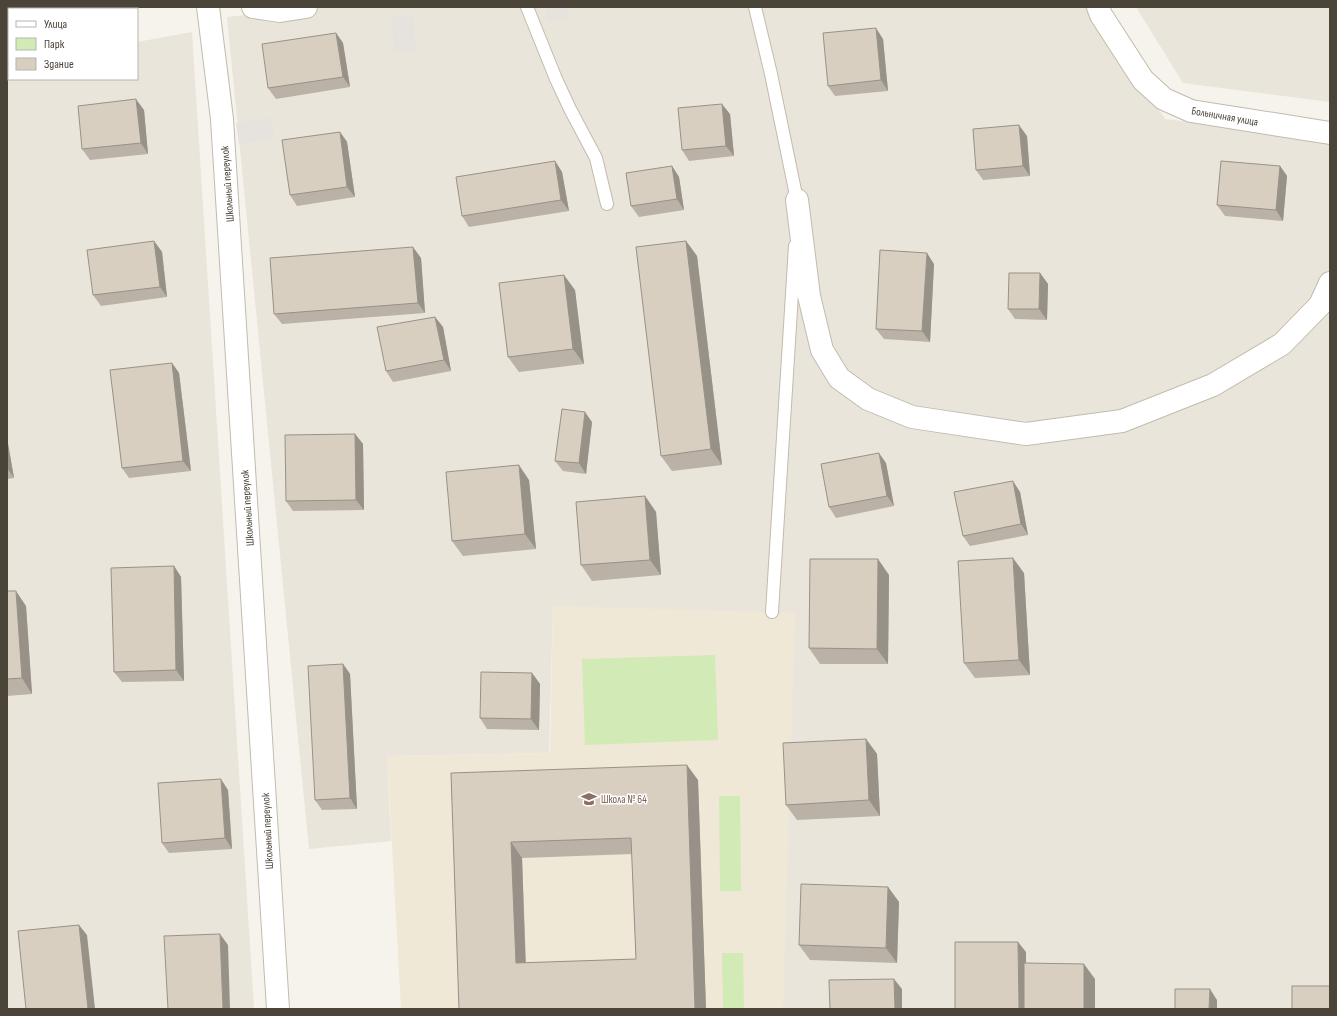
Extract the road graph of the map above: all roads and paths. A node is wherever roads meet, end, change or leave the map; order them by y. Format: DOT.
graph roads {
  1 [pos="102,7"];
  2 [pos="208,7"];
  3 [pos="253,7"];
  4 [pos="306,7"];
  5 [pos="527,7"];
  6 [pos="755,7"];
  7 [pos="1098,7"];
  8 [pos="86,8"];
  9 [pos="1330,133"];
  10 [pos="797,200"];
  11 [pos="607,204"];
  12 [pos="1330,283"];
  13 [pos="772,612"];
  14 [pos="278,1009"];
  1 -- 8 [label="street"];
  2 -- 14 [label="street, Школьный переулок"];
  3 -- 4 [label="street"];
  5 -- 11 [label="lane"];
  6 -- 10 [label="lane"];
  7 -- 9 [label="street, Больничная улица"];
  10 -- 12 [label="street"];
  10 -- 13 [label="lane"];
}
